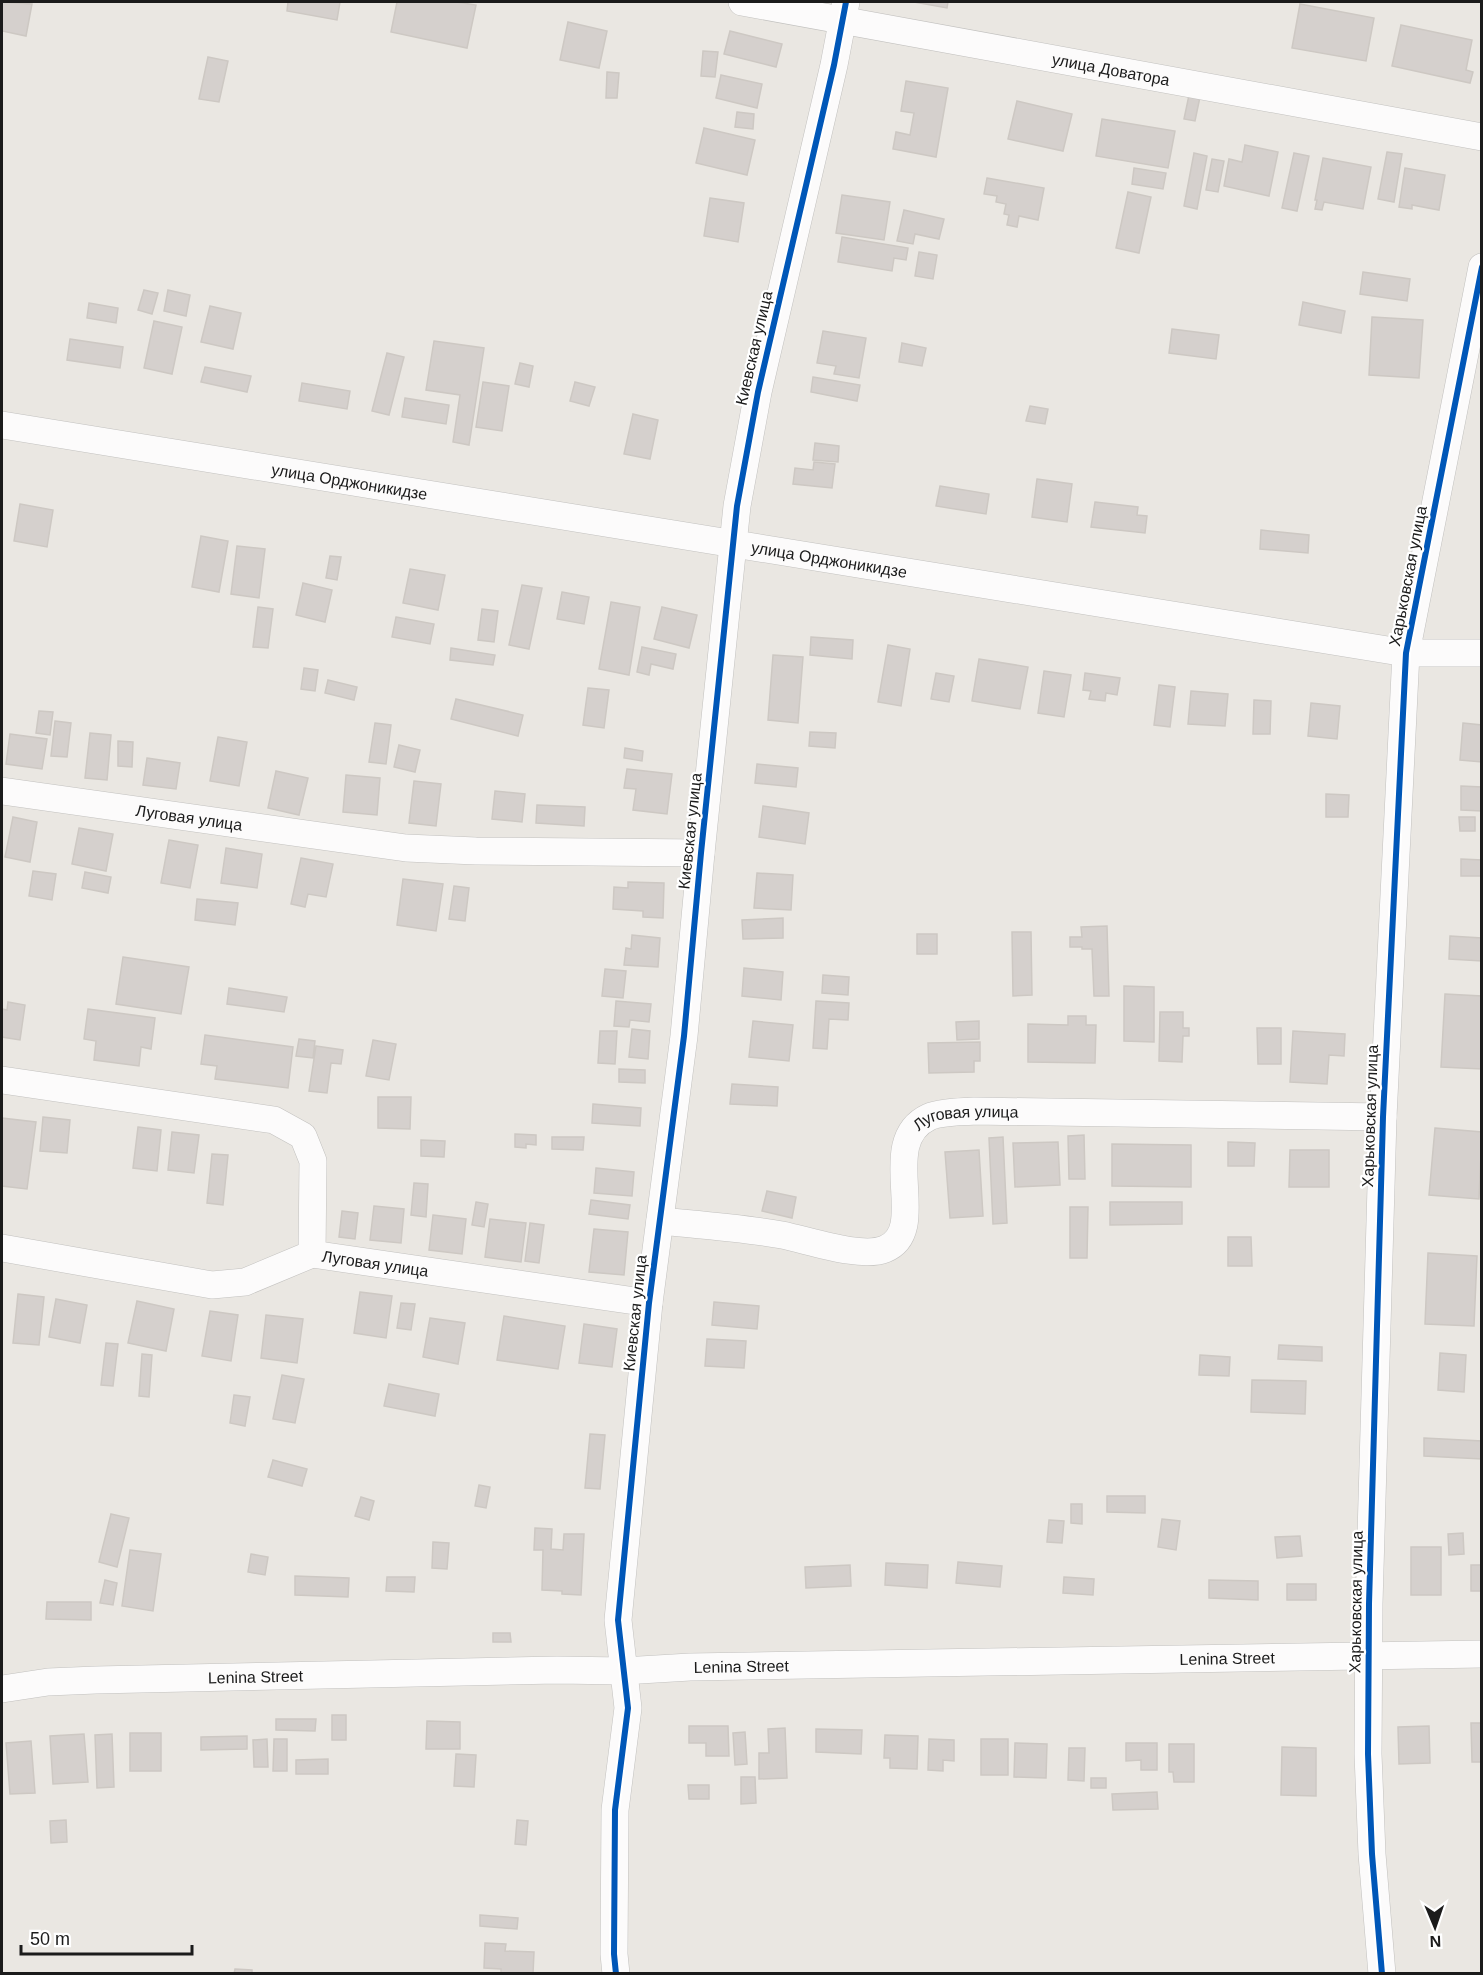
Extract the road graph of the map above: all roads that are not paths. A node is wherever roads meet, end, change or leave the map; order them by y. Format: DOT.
graph roads {
  1 [pos="742,2"];
  2 [pos="844,11"];
  3 [pos="1482,137"];
  4 [pos="1482,267"];
  5 [pos="2,425"];
  6 [pos="733,543"];
  7 [pos="1406,653"];
  8 [pos="1482,653"];
  9 [pos="2,791"];
  10 [pos="700,853"];
  11 [pos="2,1080"];
  12 [pos="1383,1117"];
  13 [pos="660,1221"];
  14 [pos="2,1248"];
  15 [pos="312,1254"];
  16 [pos="649,1303"];
  17 [pos="1482,1654"];
  18 [pos="1369,1656"];
  19 [pos="623,1671"];
  20 [pos="2,1689"];
  21 [pos="616,1974"];
  22 [pos="1382,1974"];
  1 -- 2 [label="street, улица Доватора"];
  2 -- 3 [label="street, улица Доватора"];
  2 -- 6 [label="street, Киевская улица"];
  4 -- 7 [label="street, Харьковская улица"];
  5 -- 6 [label="street, улица Орджоникидзе"];
  6 -- 7 [label="street, улица Орджоникидзе"];
  6 -- 10 [label="street, Киевская улица"];
  7 -- 8 [label="street, улица Орджоникидзе"];
  7 -- 12 [label="street, Харьковская улица"];
  9 -- 10 [label="street, Луговая улица"];
  10 -- 13 [label="street, Киевская улица"];
  11 -- 15 [label="street, Луговая улица"];
  12 -- 13 [label="street, Луговая улица"];
  12 -- 18 [label="street, Харьковская улица"];
  13 -- 16 [label="street, Киевская улица"];
  14 -- 15 [label="street"];
  15 -- 16 [label="street, Луговая улица"];
  16 -- 19 [label="street, Киевская улица"];
  17 -- 18 [label="street, Lenina Street"];
  18 -- 19 [label="street, Lenina Street"];
  18 -- 22 [label="street, Харьковская улица"];
  19 -- 20 [label="street, Lenina Street"];
  19 -- 21 [label="street, Киевская улица"];
}
